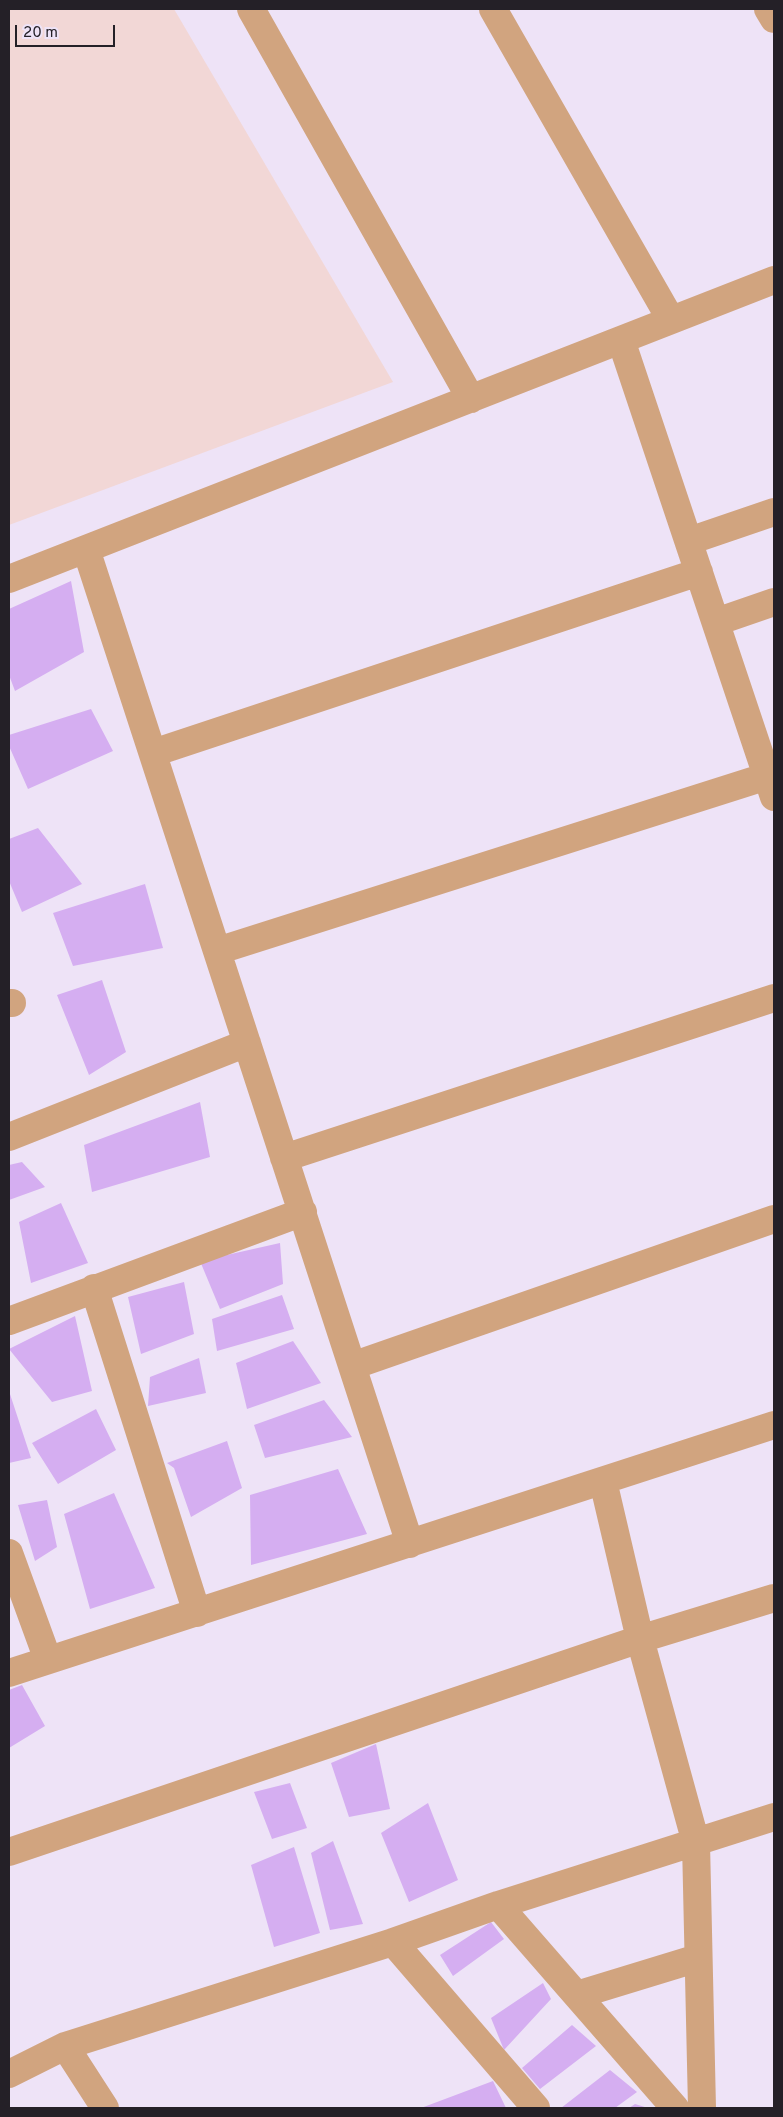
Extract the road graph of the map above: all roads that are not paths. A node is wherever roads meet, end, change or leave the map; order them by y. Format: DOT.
graph roads {
  1 [pos="251,9"];
  2 [pos="494,9"];
  3 [pos="768,9"];
  4 [pos="774,19"];
  5 [pos="774,280"];
  6 [pos="672,320"];
  7 [pos="621,340"];
  8 [pos="471,399"];
  9 [pos="774,512"];
  10 [pos="688,541"];
  11 [pos="86,549"];
  12 [pos="699,572"];
  13 [pos="9,579"];
  14 [pos="774,602"];
  15 [pos="716,622"];
  16 [pos="153,753"];
  17 [pos="772,782"];
  18 [pos="217,951"];
  19 [pos="774,998"];
  20 [pos="247,1043"];
  21 [pos="9,1137"];
  22 [pos="284,1158"];
  23 [pos="302,1212"];
  24 [pos="774,1219"];
  25 [pos="94,1288"];
  26 [pos="9,1321"];
  27 [pos="352,1366"];
  28 [pos="774,1425"];
  29 [pos="603,1481"];
  30 [pos="410,1544"];
  31 [pos="9,1553"];
  32 [pos="774,1598"];
  33 [pos="196,1613"];
  34 [pos="640,1638"];
  35 [pos="48,1660"];
  36 [pos="9,1673"];
  37 [pos="774,1817"];
  38 [pos="696,1843"];
  39 [pos="9,1852"];
  40 [pos="498,1905"];
  41 [pos="393,1942"];
  42 [pos="698,1958"];
  43 [pos="577,1995"];
  44 [pos="65,2046"];
  45 [pos="9,2074"];
  46 [pos="105,2108"];
  47 [pos="536,2108"];
  48 [pos="675,2108"];
  49 [pos="702,2108"];
  1 -- 8 [label="street"];
  2 -- 6 [label="street"];
  3 -- 4 [label="street"];
  5 -- 6 [label="street"];
  6 -- 7 [label="street"];
  7 -- 8 [label="street"];
  7 -- 10 [label="street"];
  8 -- 11 [label="street"];
  9 -- 10 [label="street"];
  10 -- 12 [label="street"];
  11 -- 13 [label="street"];
  11 -- 16 [label="street"];
  12 -- 15 [label="street"];
  12 -- 16 [label="street"];
  14 -- 15 [label="street"];
  15 -- 17 [label="street"];
  16 -- 18 [label="street"];
  17 -- 18 [label="street"];
  18 -- 20 [label="street"];
  19 -- 22 [label="street"];
  20 -- 21 [label="street"];
  20 -- 22 [label="street"];
  22 -- 23 [label="street"];
  23 -- 25 [label="street"];
  23 -- 27 [label="street"];
  24 -- 27 [label="street"];
  25 -- 26 [label="street"];
  25 -- 33 [label="street"];
  27 -- 30 [label="street"];
  28 -- 29 [label="street"];
  29 -- 30 [label="street"];
  29 -- 34 [label="street"];
  30 -- 33 [label="street"];
  31 -- 35 [label="street"];
  32 -- 34 [label="street"];
  33 -- 35 [label="street"];
  34 -- 38 [label="street"];
  34 -- 39 [label="street"];
  35 -- 36 [label="street"];
  37 -- 38 [label="street"];
  38 -- 40 [label="street"];
  38 -- 42 [label="street"];
  40 -- 41 [label="street"];
  40 -- 43 [label="street"];
  41 -- 44 [label="street"];
  41 -- 47 [label="street"];
  42 -- 43 [label="street"];
  42 -- 49 [label="street"];
  43 -- 48 [label="street"];
  44 -- 45 [label="street"];
  44 -- 46 [label="street"];
}
